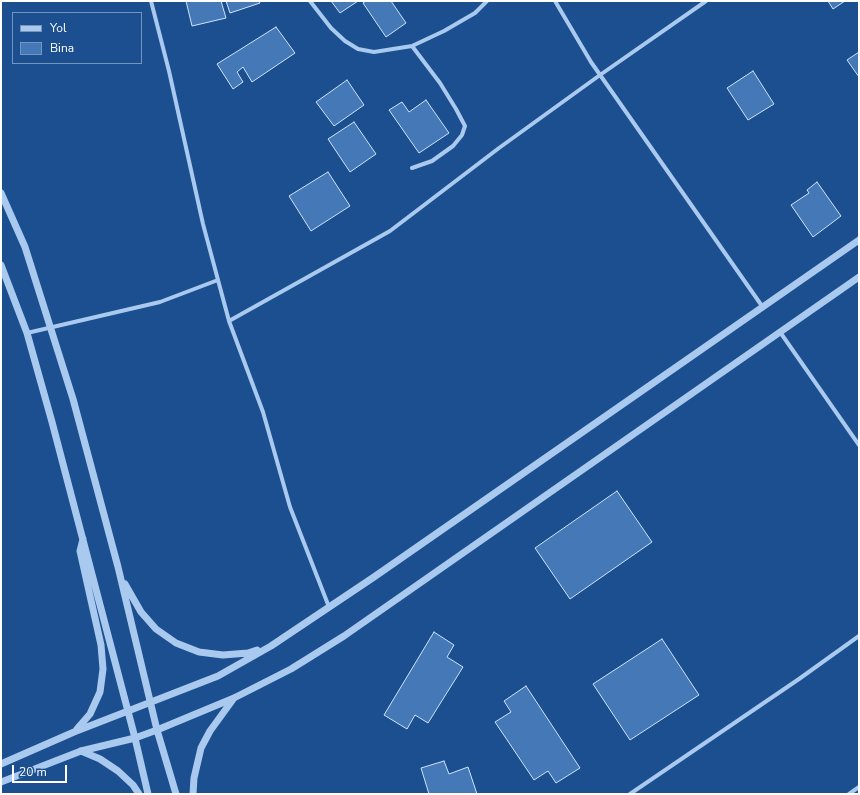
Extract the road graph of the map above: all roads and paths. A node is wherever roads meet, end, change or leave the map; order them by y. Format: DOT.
graph roads {
  1 [pos="151,1"];
  2 [pos="310,1"];
  3 [pos="487,1"];
  4 [pos="555,1"];
  5 [pos="706,1"];
  6 [pos="412,46"];
  7 [pos="600,75"];
  8 [pos="412,168"];
  9 [pos="1,193"];
  10 [pos="859,240"];
  11 [pos="1,265"];
  12 [pos="859,277"];
  13 [pos="218,280"];
  14 [pos="762,306"];
  15 [pos="229,321"];
  16 [pos="50,327"];
  17 [pos="780,332"];
  18 [pos="27,333"];
  19 [pos="859,445"];
  20 [pos="83,537"];
  21 [pos="118,567"];
  22 [pos="329,607"];
  23 [pos="859,636"];
  24 [pos="271,646"];
  25 [pos="234,698"];
  26 [pos="151,703"];
  27 [pos="128,711"];
  28 [pos="157,730"];
  29 [pos="74,732"];
  30 [pos="135,738"];
  31 [pos="81,751"];
  32 [pos="1,764"];
  33 [pos="1,782"];
  34 [pos="859,787"];
  35 [pos="139,794"];
  36 [pos="148,794"];
  37 [pos="176,794"];
  38 [pos="193,794"];
  39 [pos="630,794"];
  40 [pos="849,794"];
  1 -- 13 [label="street"];
  2 -- 6 [label="street"];
  3 -- 6 [label="street"];
  4 -- 7 [label="street"];
  5 -- 7 [label="street"];
  6 -- 8 [label="street"];
  7 -- 14 [label="street"];
  7 -- 15 [label="street"];
  9 -- 16 [label="street"];
  10 -- 14 [label="street"];
  11 -- 18 [label="street"];
  12 -- 17 [label="street"];
  13 -- 15 [label="street"];
  13 -- 16 [label="street"];
  14 -- 22 [label="street"];
  15 -- 22 [label="street"];
  16 -- 18 [label="street"];
  16 -- 21 [label="street"];
  17 -- 19 [label="street"];
  17 -- 25 [label="street"];
  18 -- 20 [label="street"];
  20 -- 27 [label="street"];
  20 -- 29 [label="street"];
  21 -- 24 [label="street"];
  21 -- 26 [label="street"];
  22 -- 24 [label="street"];
  23 -- 39 [label="street"];
  24 -- 26 [label="street"];
  25 -- 28 [label="street"];
  25 -- 38 [label="street"];
  26 -- 27 [label="street"];
  26 -- 28 [label="street"];
  27 -- 29 [label="street"];
  27 -- 30 [label="street"];
  28 -- 30 [label="street"];
  28 -- 37 [label="street"];
  29 -- 32 [label="street"];
  30 -- 31 [label="street"];
  30 -- 36 [label="street"];
  31 -- 33 [label="street"];
  31 -- 35 [label="street"];
  34 -- 40 [label="street"];
}
